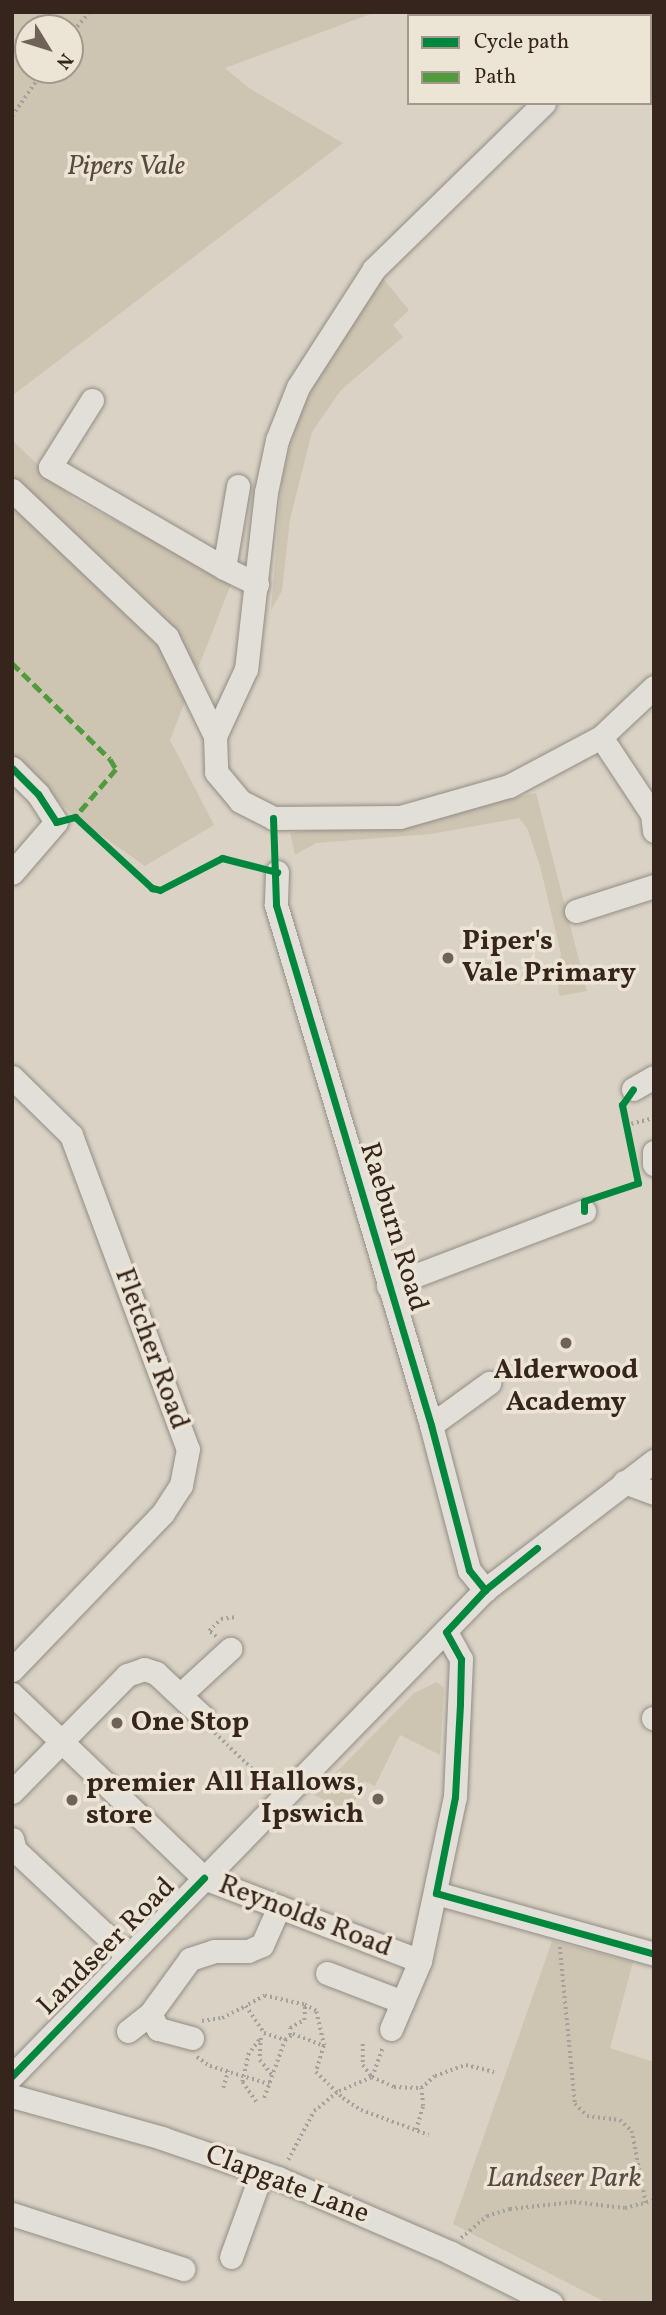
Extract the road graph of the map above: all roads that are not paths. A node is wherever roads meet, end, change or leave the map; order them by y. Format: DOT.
graph roads {
  1 [pos="542,105"];
  2 [pos="92,400"];
  3 [pos="238,486"];
  4 [pos="12,490"];
  5 [pos="224,568"];
  6 [pos="257,584"];
  7 [pos="654,687"];
  8 [pos="215,736"];
  9 [pos="601,737"];
  10 [pos="12,768"];
  11 [pos="654,831"];
  12 [pos="277,872"];
  13 [pos="12,873"];
  14 [pos="654,886"];
  15 [pos="576,911"];
  16 [pos="12,1077"];
  17 [pos="654,1077"];
  18 [pos="633,1089"];
  19 [pos="654,1152"];
  20 [pos="654,1164"];
  21 [pos="584,1211"];
  22 [pos="388,1286"];
  23 [pos="489,1383"];
  24 [pos="431,1425"];
  25 [pos="654,1461"];
  26 [pos="624,1482"];
  27 [pos="654,1493"];
  28 [pos="485,1590"];
  29 [pos="446,1632"];
  30 [pos="230,1649"];
  31 [pos="12,1670"];
  32 [pos="12,1694"];
  33 [pos="181,1694"];
  34 [pos="203,1717"];
  35 [pos="62,1740"];
  36 [pos="12,1792"];
  37 [pos="12,1839"];
  38 [pos="204,1878"];
  39 [pos="436,1893"];
  40 [pos="279,1907"];
  41 [pos="654,1954"];
  42 [pos="128,1956"];
  43 [pos="419,1961"];
  44 [pos="327,1973"];
  45 [pos="403,2002"];
  46 [pos="154,2022"];
  47 [pos="391,2029"];
  48 [pos="128,2031"];
  49 [pos="192,2038"];
  50 [pos="12,2076"];
  51 [pos="12,2096"];
  52 [pos="270,2175"];
  53 [pos="12,2214"];
  54 [pos="231,2257"];
  55 [pos="183,2269"];
  56 [pos="551,2303"];
  1 -- 6 [label="street"];
  2 -- 5 [label="street"];
  3 -- 5 [label="street"];
  4 -- 8 [label="street"];
  5 -- 6 [label="street"];
  6 -- 8 [label="street"];
  7 -- 9 [label="street"];
  8 -- 9 [label="street"];
  9 -- 11 [label="street"];
  10 -- 13 [label="street"];
  12 -- 22 [label="street, Raeburn Road"];
  14 -- 15 [label="street"];
  16 -- 31 [label="street, Fletcher Road"];
  17 -- 18 [label="street"];
  19 -- 20 [label="street"];
  21 -- 22 [label="street"];
  22 -- 24 [label="street, Raeburn Road"];
  23 -- 24 [label="street"];
  24 -- 28 [label="street, Raeburn Road"];
  25 -- 26 [label="street, Landseer Road"];
  26 -- 27 [label="street"];
  26 -- 28 [label="street, Landseer Road"];
  28 -- 29 [label="street, Landseer Road"];
  29 -- 38 [label="street, Landseer Road"];
  29 -- 39 [label="street"];
  30 -- 33 [label="street"];
  32 -- 35 [label="street, Reynolds Road"];
  33 -- 34 [label="street"];
  33 -- 35 [label="street"];
  35 -- 36 [label="street"];
  35 -- 38 [label="street, Reynolds Road"];
  37 -- 42 [label="street"];
  38 -- 40 [label="street, Reynolds Road"];
  38 -- 42 [label="street, Landseer Road"];
  39 -- 41 [label="street"];
  39 -- 43 [label="street"];
  40 -- 43 [label="street, Reynolds Road"];
  40 -- 46 [label="street"];
  42 -- 50 [label="street, Landseer Road"];
  43 -- 45 [label="street"];
  44 -- 45 [label="street"];
  45 -- 47 [label="street"];
  46 -- 48 [label="street"];
  46 -- 49 [label="street"];
  51 -- 52 [label="street, Clapgate Lane"];
  52 -- 54 [label="street"];
  52 -- 56 [label="street, Clapgate Lane"];
  53 -- 55 [label="street"];
}
